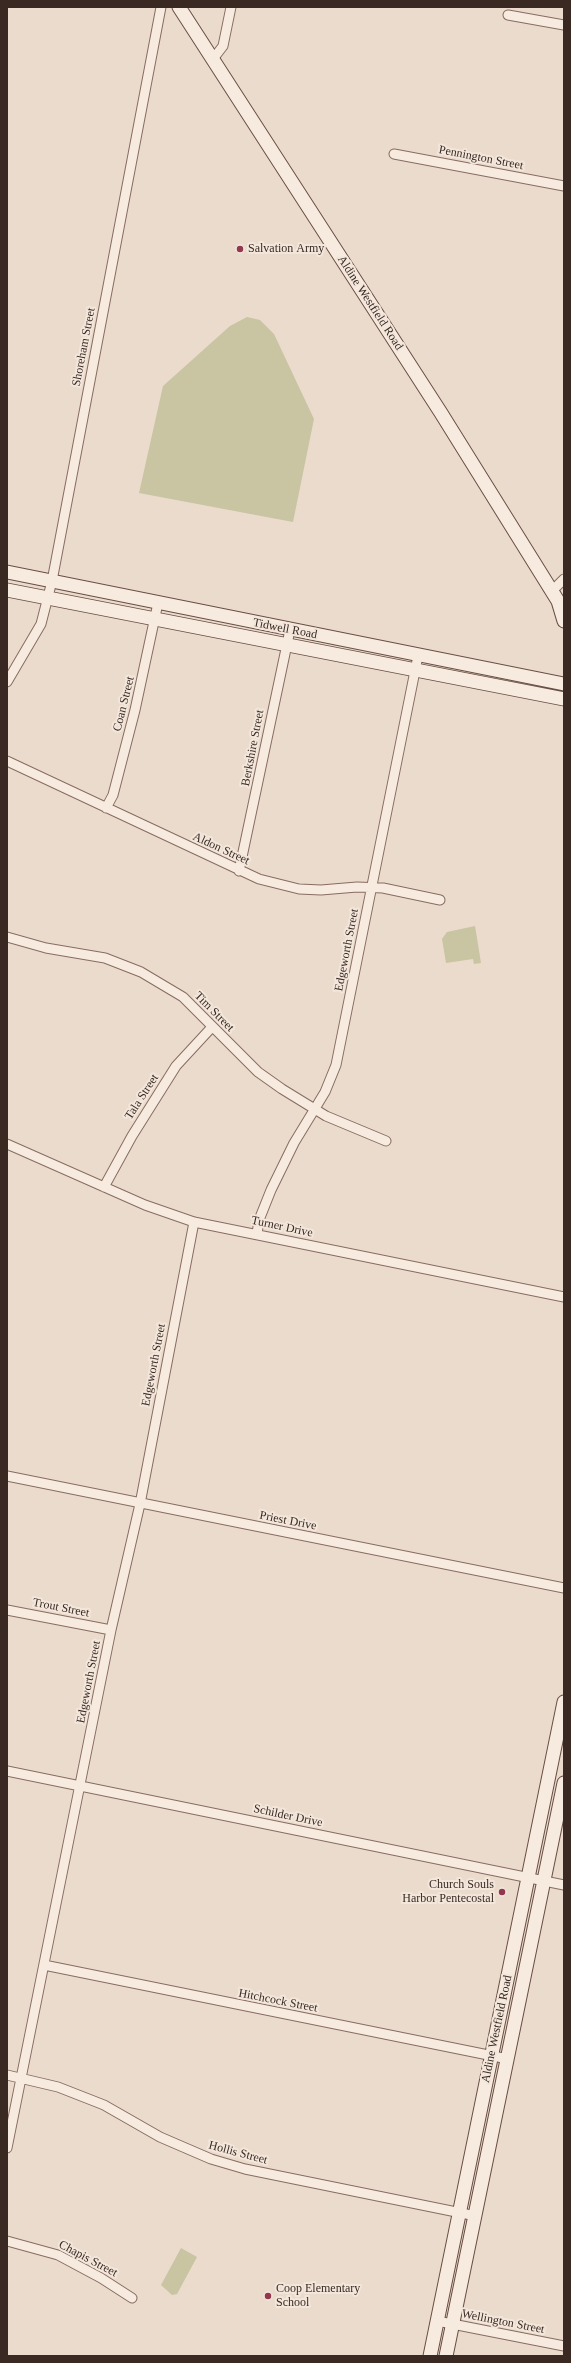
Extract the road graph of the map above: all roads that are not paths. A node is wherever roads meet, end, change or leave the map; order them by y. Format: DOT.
graph roads {
  1 [pos="161,7"];
  2 [pos="179,7"];
  3 [pos="231,7"];
  4 [pos="508,15"];
  5 [pos="564,26"];
  6 [pos="213,59"];
  7 [pos="394,154"];
  8 [pos="564,186"];
  9 [pos="7,572"];
  10 [pos="564,579"];
  11 [pos="52,581"];
  12 [pos="7,590"];
  13 [pos="48,598"];
  14 [pos="558,599"];
  15 [pos="158,604"];
  16 [pos="154,620"];
  17 [pos="564,621"];
  18 [pos="290,630"];
  19 [pos="286,646"];
  20 [pos="418,656"];
  21 [pos="415,671"];
  22 [pos="7,682"];
  23 [pos="564,684"];
  24 [pos="564,699"];
  25 [pos="7,761"];
  26 [pos="106,808"];
  27 [pos="239,871"];
  28 [pos="372,888"];
  29 [pos="440,900"];
  30 [pos="7,938"];
  31 [pos="212,1027"];
  32 [pos="315,1109"];
  33 [pos="386,1141"];
  34 [pos="7,1144"];
  35 [pos="104,1187"];
  36 [pos="194,1222"];
  37 [pos="257,1234"];
  38 [pos="564,1297"];
  39 [pos="7,1476"];
  40 [pos="140,1504"];
  41 [pos="564,1588"];
  42 [pos="7,1610"];
  43 [pos="111,1630"];
  44 [pos="564,1702"];
  45 [pos="560,1738"];
  46 [pos="7,1771"];
  47 [pos="564,1783"];
  48 [pos="81,1786"];
  49 [pos="528,1878"];
  50 [pos="544,1881"];
  51 [pos="564,1885"];
  52 [pos="44,1965"];
  53 [pos="492,2056"];
  54 [pos="508,2059"];
  55 [pos="7,2075"];
  56 [pos="21,2078"];
  57 [pos="474,2142"];
  58 [pos="490,2145"];
  59 [pos="7,2148"];
  60 [pos="460,2212"];
  61 [pos="476,2216"];
  62 [pos="7,2241"];
  63 [pos="132,2298"];
  64 [pos="437,2321"];
  65 [pos="453,2324"];
  66 [pos="564,2346"];
  67 [pos="430,2356"];
  68 [pos="446,2356"];
  1 -- 11 [label="street, Shoreham Street"];
  2 -- 6 [label="main road, Aldine Westfield Road"];
  3 -- 6 [label="street"];
  4 -- 5 [label="street"];
  6 -- 14 [label="main road, Aldine Westfield Road"];
  7 -- 8 [label="street, Pennington Street"];
  9 -- 11 [label="main road, Tidwell Road"];
  10 -- 14 [label="street"];
  11 -- 13 [label="street, Shoreham Street"];
  11 -- 15 [label="main road, Tidwell Road"];
  12 -- 13 [label="main road, Tidwell Road"];
  13 -- 16 [label="main road, Tidwell Road"];
  13 -- 22 [label="street, Shoreham Street"];
  14 -- 17 [label="main road, Aldine Westfield Road"];
  15 -- 16 [label="street, Coan Street"];
  15 -- 18 [label="main road, Tidwell Road"];
  16 -- 19 [label="main road, Tidwell Road"];
  16 -- 26 [label="street, Coan Street"];
  18 -- 19 [label="street, Berkshire Street"];
  18 -- 20 [label="main road, Tidwell Road"];
  19 -- 21 [label="main road, Tidwell Road"];
  19 -- 27 [label="street, Berkshire Street"];
  20 -- 21 [label="street, Edgeworth Street"];
  20 -- 23 [label="main road, Tidwell Road"];
  21 -- 24 [label="main road, Tidwell Road"];
  21 -- 28 [label="street, Edgeworth Street"];
  25 -- 26 [label="street, Aldon Street"];
  26 -- 27 [label="street, Aldon Street"];
  27 -- 28 [label="street, Aldon Street"];
  28 -- 29 [label="street, Aldon Street"];
  28 -- 32 [label="street, Edgeworth Street"];
  30 -- 31 [label="street, Tim Street"];
  31 -- 32 [label="street, Tim Street"];
  31 -- 35 [label="street, Tala Street"];
  32 -- 33 [label="street, Tim Street"];
  32 -- 37 [label="street, Edgeworth Street"];
  34 -- 35 [label="street, Turner Drive"];
  35 -- 36 [label="street, Turner Drive"];
  36 -- 37 [label="street, Turner Drive"];
  36 -- 40 [label="street, Edgeworth Street"];
  37 -- 38 [label="street, Turner Drive"];
  39 -- 40 [label="street, Priest Drive"];
  40 -- 41 [label="street, Priest Drive"];
  40 -- 43 [label="street, Edgeworth Street"];
  42 -- 43 [label="street, Trout Street"];
  43 -- 48 [label="street, Edgeworth Street"];
  44 -- 45 [label="main road, Aldine Westfield Road"];
  45 -- 49 [label="main road, Aldine Westfield Road"];
  46 -- 48 [label="street, Schilder Drive"];
  47 -- 50 [label="main road, Aldine Westfield Road"];
  48 -- 49 [label="street, Schilder Drive"];
  48 -- 52 [label="street, Edgeworth Street"];
  49 -- 50 [label="street, Schilder Drive"];
  49 -- 53 [label="main road, Aldine Westfield Road"];
  50 -- 51 [label="street, Schilder Drive"];
  50 -- 54 [label="main road, Aldine Westfield Road"];
  52 -- 53 [label="street, Hitchcock Street"];
  52 -- 56 [label="street, Edgeworth Street"];
  53 -- 54 [label="street, Hitchcock Street"];
  53 -- 57 [label="main road, Aldine Westfield Road"];
  54 -- 58 [label="main road, Aldine Westfield Road"];
  55 -- 56 [label="street, Hollis Street"];
  56 -- 59 [label="street, Edgeworth Street"];
  56 -- 60 [label="street, Hollis Street"];
  57 -- 58 [label="main road"];
  57 -- 60 [label="main road, Aldine Westfield Road"];
  58 -- 61 [label="main road, Aldine Westfield Road"];
  60 -- 61 [label="street, Hollis Street"];
  60 -- 64 [label="main road, Aldine Westfield Road"];
  61 -- 65 [label="main road, Aldine Westfield Road"];
  62 -- 63 [label="street, Chapis Street"];
  64 -- 65 [label="street, Wellington Street"];
  64 -- 67 [label="main road, Aldine Westfield Road"];
  65 -- 66 [label="street, Wellington Street"];
  65 -- 68 [label="main road, Aldine Westfield Road"];
}
